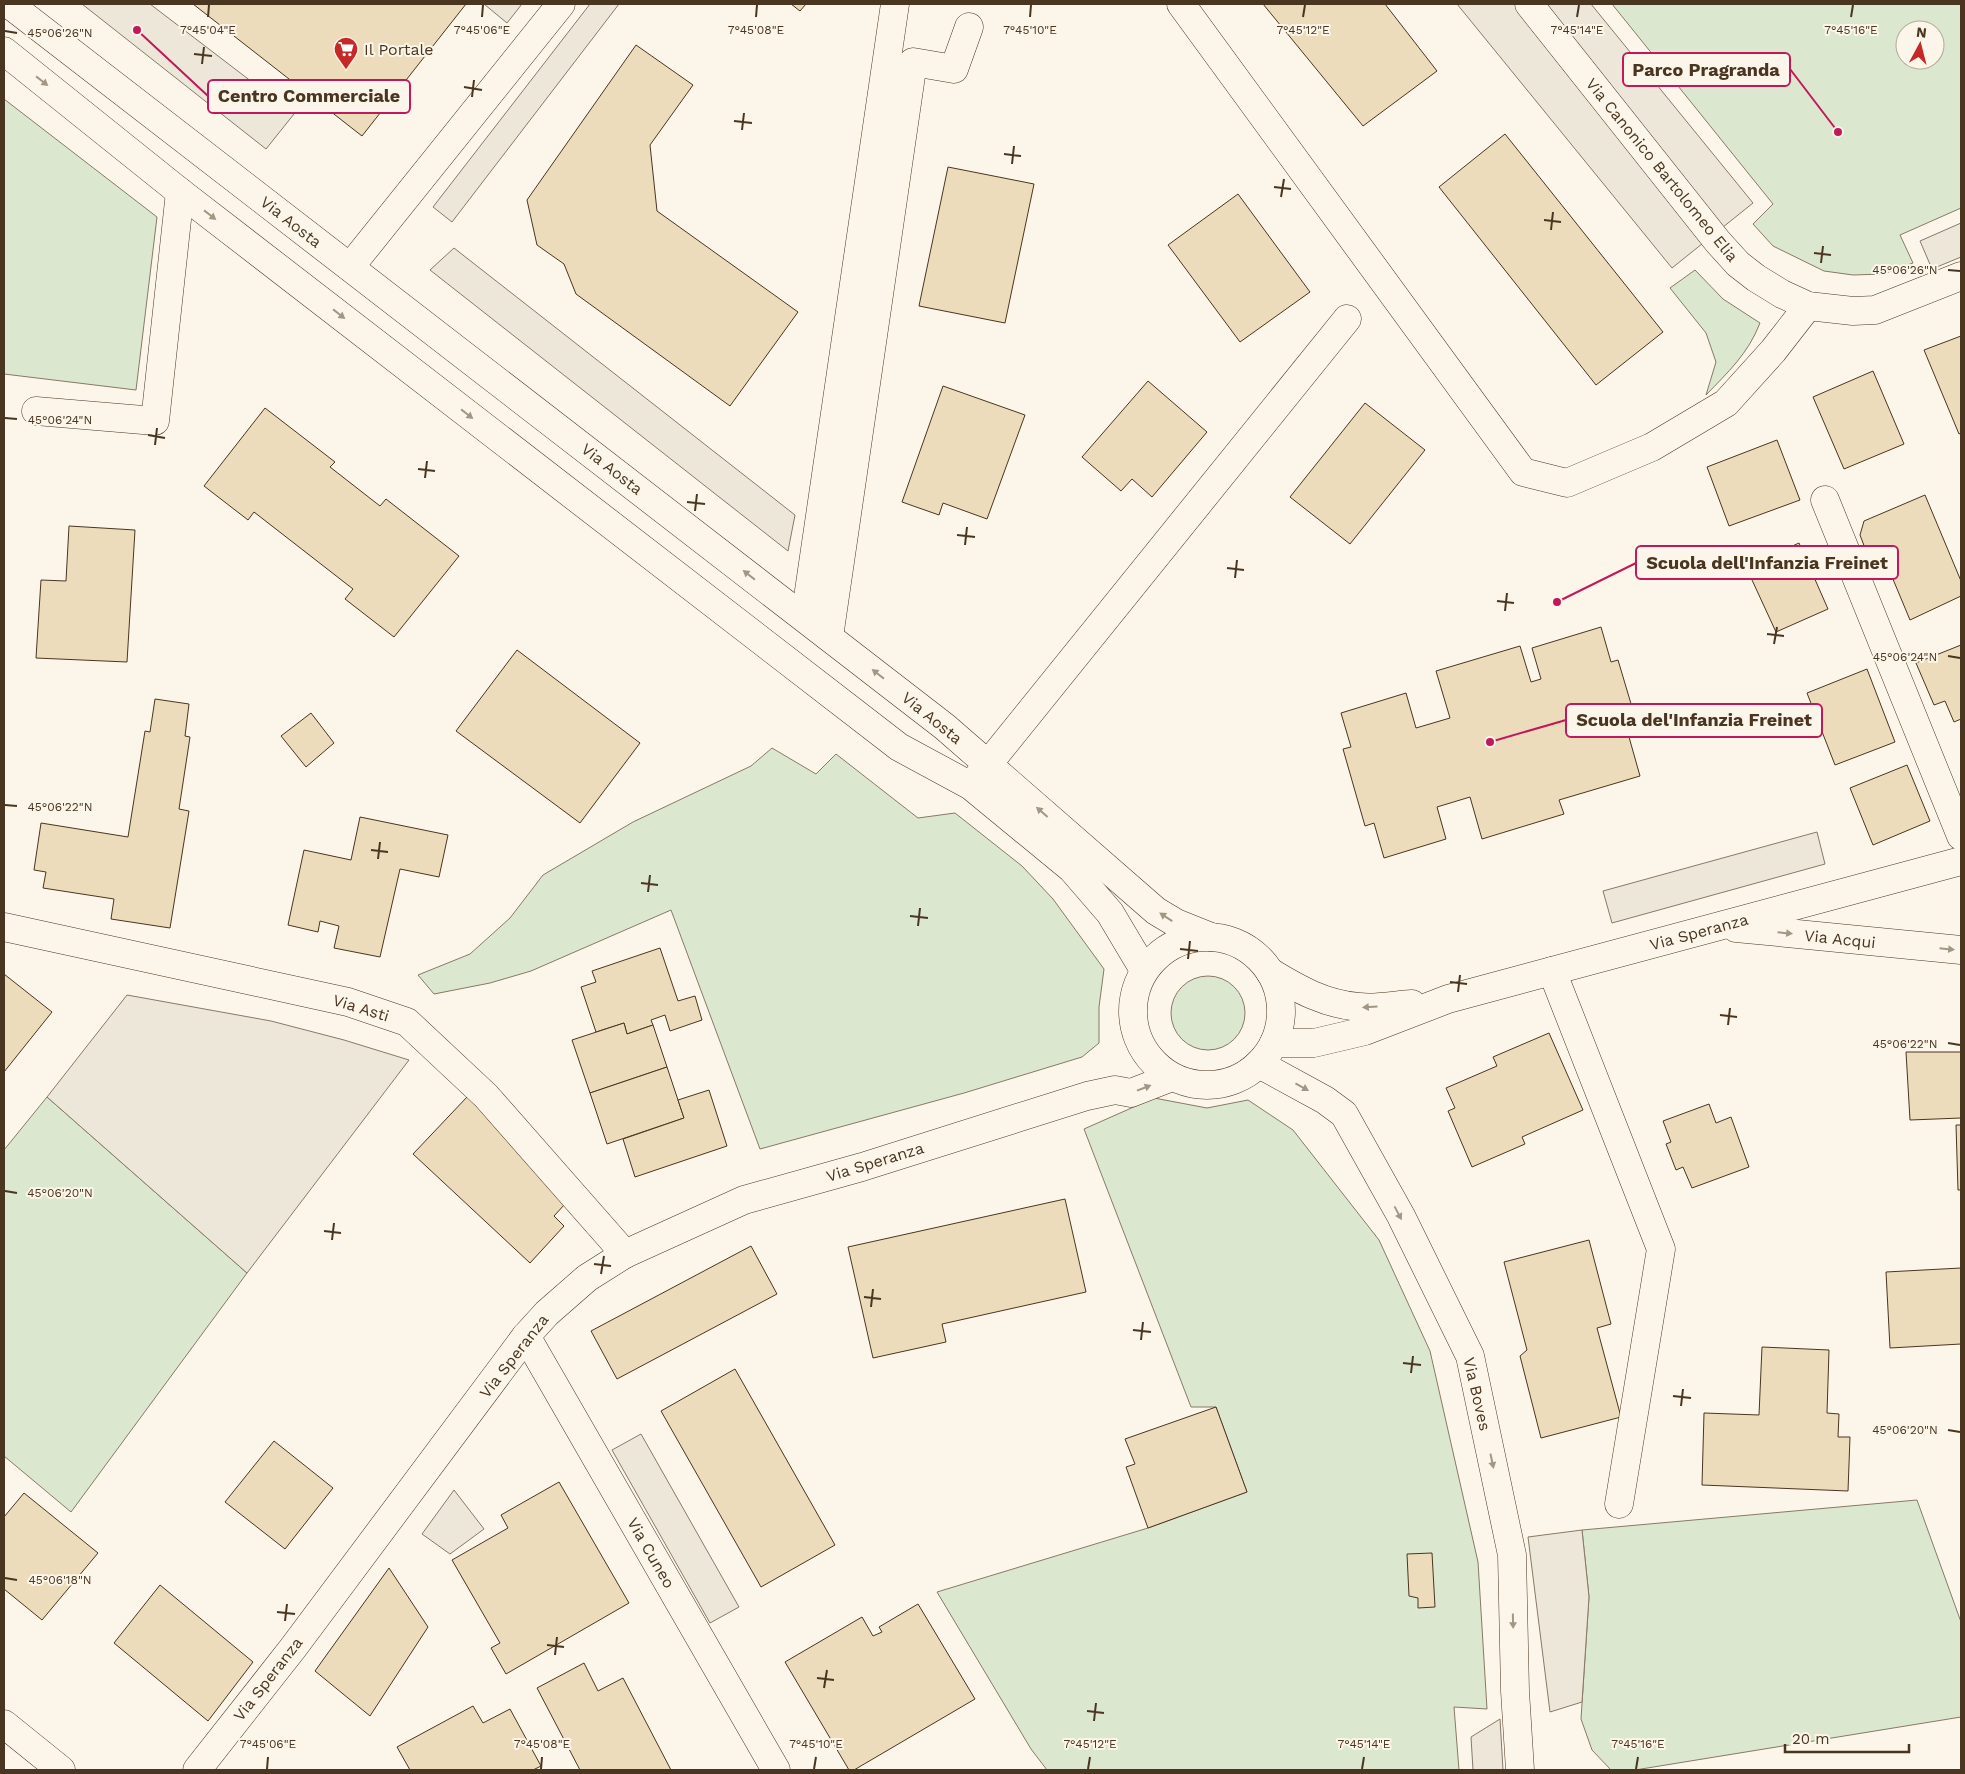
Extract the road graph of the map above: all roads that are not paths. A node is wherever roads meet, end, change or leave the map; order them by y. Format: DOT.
graph roads {
  1 [pos="9,4"];
  2 [pos="561,4"];
  3 [pos="894,4"];
  4 [pos="1181,4"];
  5 [pos="1529,4"];
  6 [pos="969,27"];
  7 [pos="4,51"];
  8 [pos="97,72"];
  9 [pos="72,104"];
  10 [pos="180,192"];
  11 [pos="350,267"];
  12 [pos="1961,276"];
  13 [pos="1808,306"];
  14 [pos="1347,319"];
  15 [pos="36,411"];
  16 [pos="1825,500"];
  17 [pos="804,618"];
  18 [pos="829,636"];
  19 [pos="988,765"];
  20 [pos="971,786"];
  21 [pos="1961,836"];
  22 [pos="1961,860"];
  23 [pos="4,927"];
  24 [pos="1719,927"];
  25 [pos="1211,937"];
  26 [pos="1961,950"];
  27 [pos="1144,970"];
  28 [pos="1552,971"];
  29 [pos="1270,972"];
  30 [pos="1436,1002"];
  31 [pos="1267,1053"];
  32 [pos="1149,1056"];
  33 [pos="1172,1077"];
  34 [pos="1115,1090"];
  35 [pos="625,1254"];
  36 [pos="526,1336"];
  37 [pos="1619,1504"];
  38 [pos="4,1724"];
  39 [pos="62,1770"];
  40 [pos="197,1770"];
  41 [pos="776,1770"];
  42 [pos="1520,1770"];
  1 -- 8 [label="street, Via Aosta"];
  2 -- 11 [label="street"];
  3 -- 17 [label="street"];
  4 -- 13 [label="street"];
  5 -- 13 [label="street, Via Canonico Bartolomeo Elia"];
  6 -- 18 [label="street"];
  7 -- 9 [label="street, one-way"];
  8 -- 9 [label="street"];
  8 -- 11 [label="street, Via Aosta"];
  9 -- 10 [label="street"];
  10 -- 15 [label="street"];
  10 -- 20 [label="street, one-way"];
  17 -- 11 [label="street, Via Aosta, one-way"];
  12 -- 13 [label="street, Via Canonico Bartolomeo Elia"];
  14 -- 19 [label="street"];
  16 -- 21 [label="street"];
  17 -- 18 [label="street, Via Aosta"];
  19 -- 18 [label="street, Via Aosta, one-way"];
  19 -- 20 [label="street"];
  25 -- 19 [label="street, Via Aosta, one-way"];
  20 -- 27 [label="street"];
  22 -- 24 [label="street, Via Speranza"];
  23 -- 35 [label="street, Via Asti"];
  24 -- 26 [label="street, Via Acqui, one-way"];
  24 -- 28 [label="street, Via Speranza"];
  25 -- 27 [label="street"];
  25 -- 29 [label="street"];
  27 -- 32 [label="street"];
  28 -- 30 [label="street, Via Speranza"];
  28 -- 37 [label="street"];
  30 -- 29 [label="street, Via Speranza, one-way"];
  29 -- 31 [label="street"];
  30 -- 31 [label="street, Via Speranza"];
  31 -- 33 [label="street"];
  31 -- 42 [label="street, Via Boves, one-way"];
  32 -- 33 [label="street"];
  32 -- 34 [label="street"];
  34 -- 33 [label="street, Via Speranza, one-way"];
  34 -- 35 [label="street, Via Speranza"];
  35 -- 36 [label="street, Via Speranza"];
  36 -- 40 [label="street, Via Speranza"];
  36 -- 41 [label="street, Via Cuneo"];
  38 -- 39 [label="street"];
}
